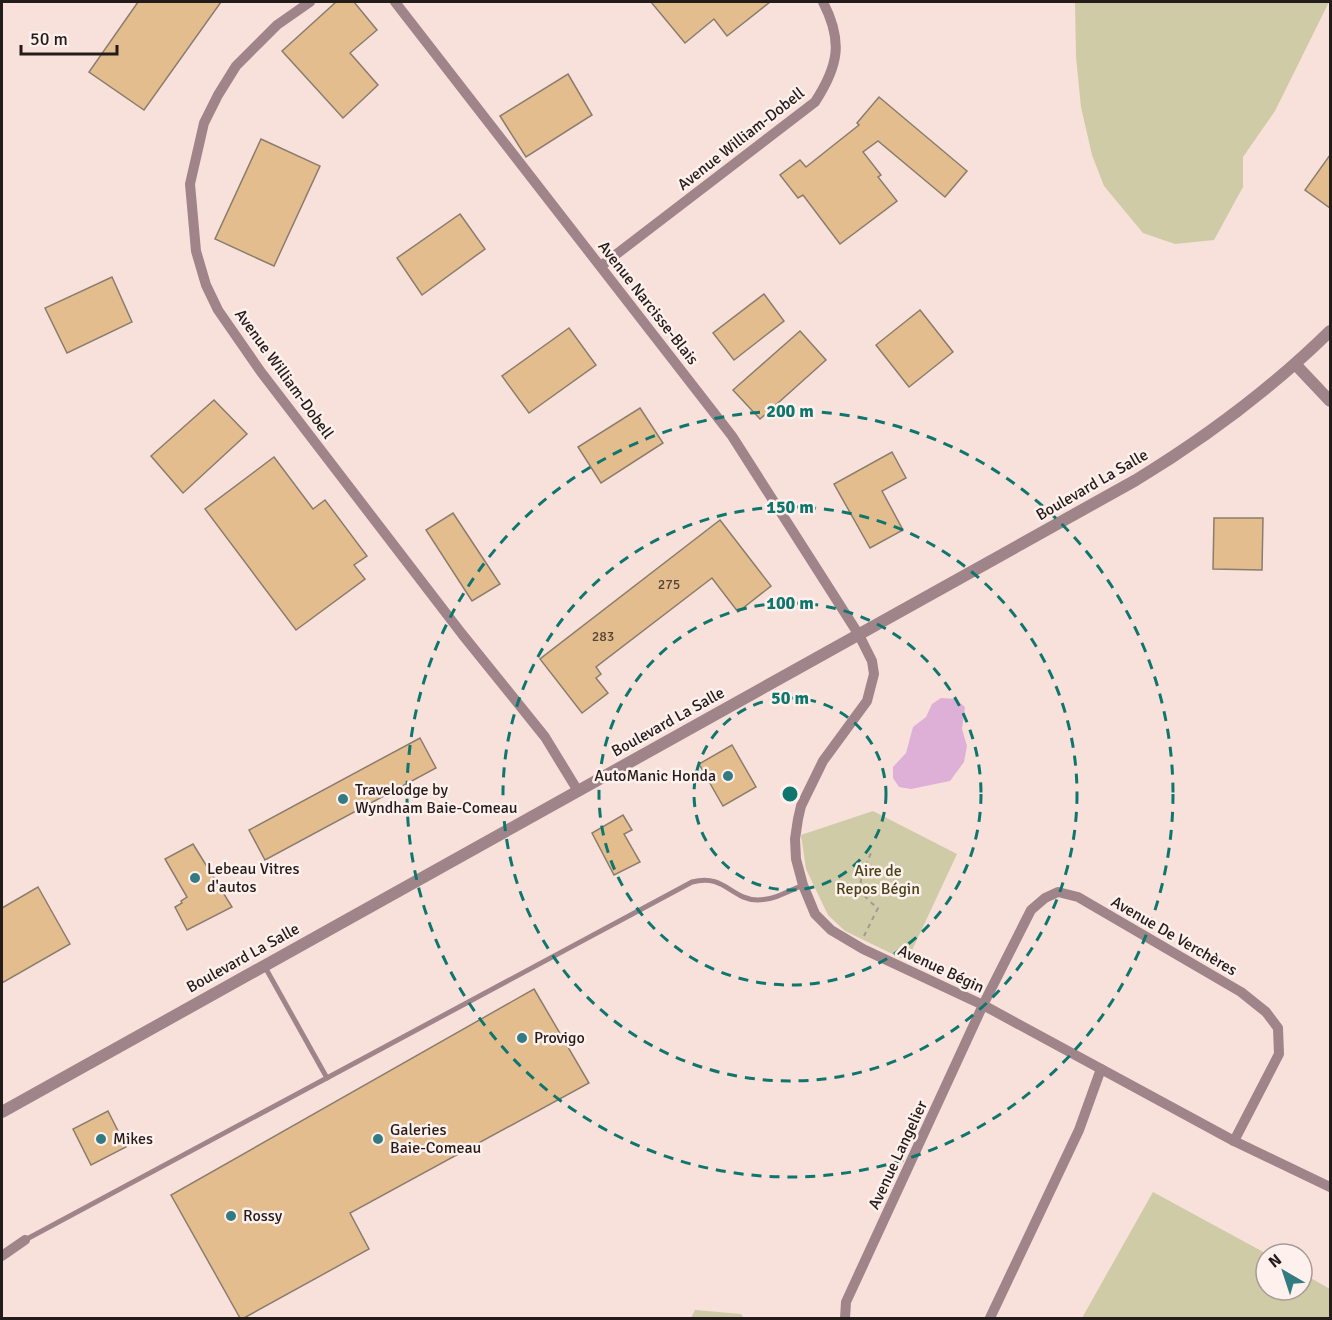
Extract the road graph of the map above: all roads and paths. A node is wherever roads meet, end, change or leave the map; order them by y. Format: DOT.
graph roads {
  1 [pos="310,2"];
  2 [pos="395,2"];
  3 [pos="823,2"];
  4 [pos="601,266"];
  5 [pos="1330,331"];
  6 [pos="1296,364"];
  7 [pos="1330,400"];
  8 [pos="859,635"];
  9 [pos="578,790"];
  10 [pos="871,854"];
  11 [pos="803,885"];
  12 [pos="859,946"];
  13 [pos="264,966"];
  14 [pos="983,1005"];
  15 [pos="1101,1069"];
  16 [pos="327,1078"];
  17 [pos="2,1112"];
  18 [pos="1234,1141"];
  19 [pos="1330,1187"];
  20 [pos="25,1240"];
  21 [pos="2,1256"];
  22 [pos="845,1318"];
  23 [pos="990,1318"];
  1 -- 9 [label="street, Avenue William-Dobell"];
  2 -- 4 [label="street, Avenue Narcisse-Blais"];
  3 -- 4 [label="street, Avenue William-Dobell"];
  4 -- 8 [label="street, Avenue Narcisse-Blais"];
  5 -- 6 [label="street, Boulevard La Salle"];
  6 -- 7 [label="street"];
  6 -- 8 [label="street, Boulevard La Salle"];
  8 -- 9 [label="street, Boulevard La Salle"];
  8 -- 11 [label="street, Avenue Bégin"];
  9 -- 13 [label="street, Boulevard La Salle"];
  10 -- 12 [label="path"];
  11 -- 12 [label="street, Avenue Bégin"];
  11 -- 16 [label="lane"];
  12 -- 14 [label="street, Avenue Bégin"];
  13 -- 16 [label="lane"];
  13 -- 17 [label="street, Boulevard La Salle"];
  14 -- 15 [label="street, Avenue Bégin"];
  14 -- 18 [label="street, Avenue De Verchères"];
  14 -- 22 [label="street, Avenue Langelier"];
  15 -- 18 [label="street, Avenue Bégin"];
  15 -- 23 [label="street"];
  16 -- 20 [label="lane"];
  18 -- 19 [label="street, Avenue Bégin"];
  20 -- 21 [label="street"];
}
